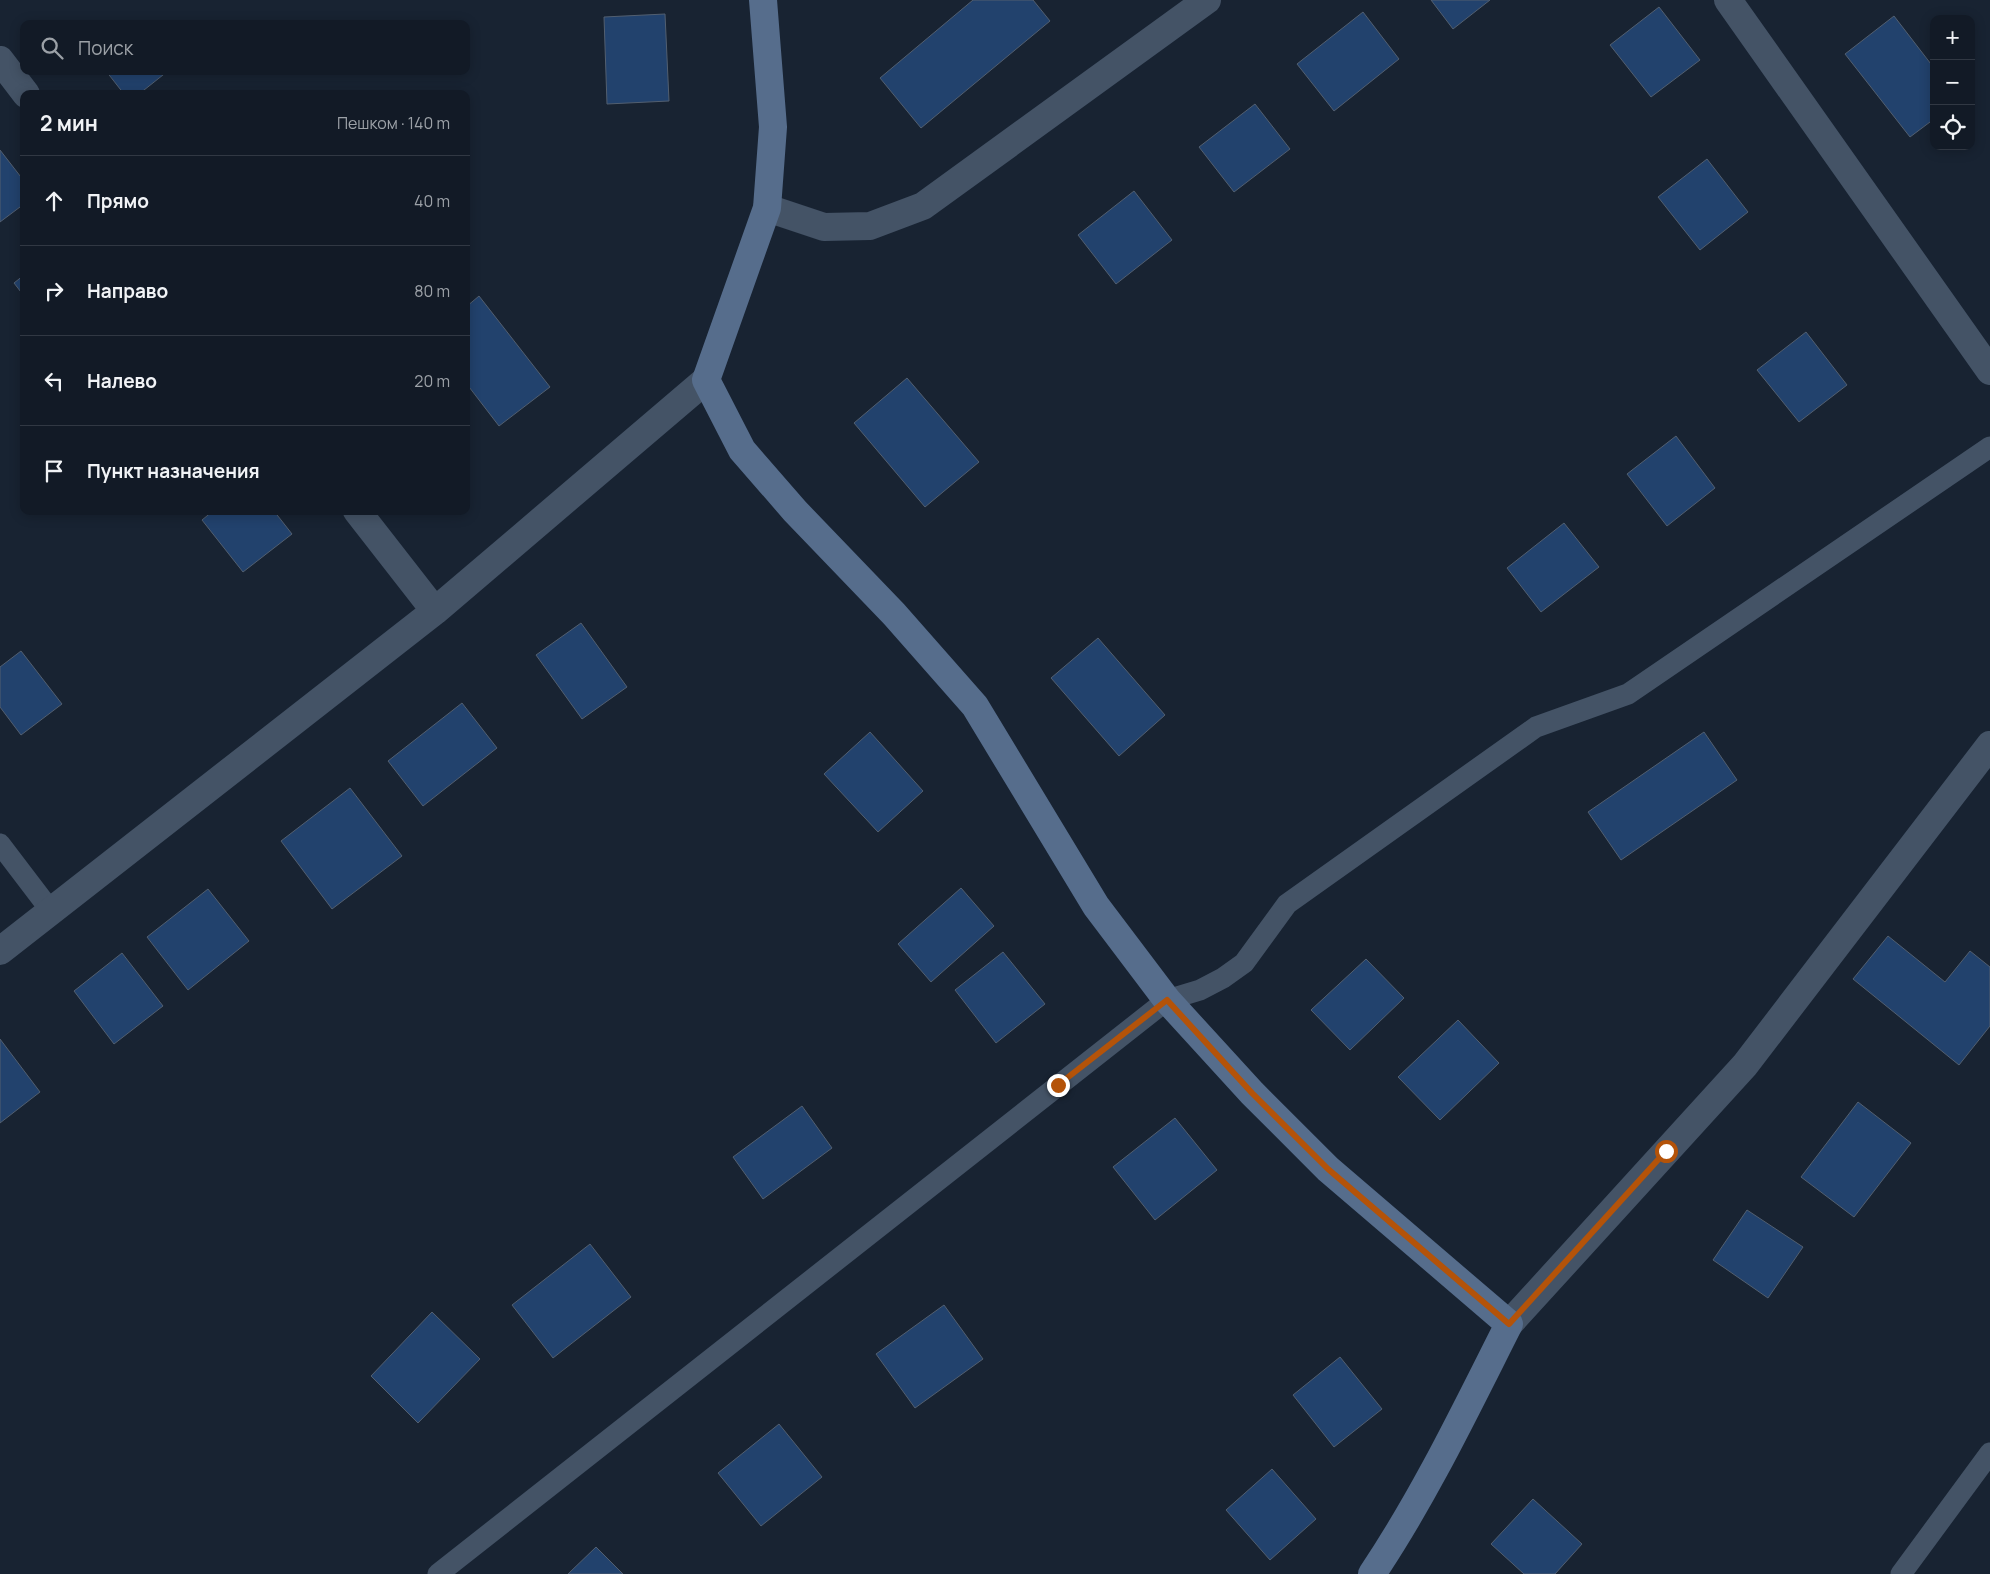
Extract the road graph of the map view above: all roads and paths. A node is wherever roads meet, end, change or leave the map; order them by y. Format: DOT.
graph roads {
  1 [pos="763,0"];
  2 [pos="1207,0"];
  3 [pos="1728,0"];
  4 [pos="0,60"];
  5 [pos="23,90"];
  6 [pos="767,208"];
  7 [pos="1990,371"];
  8 [pos="706,380"];
  9 [pos="1990,447"];
  10 [pos="360,515"];
  11 [pos="435,611"];
  12 [pos="1990,745"];
  13 [pos="0,844"];
  14 [pos="51,911"];
  15 [pos="0,952"];
  16 [pos="1167,1000"];
  17 [pos="1509,1324"];
  18 [pos="1990,1453"];
  19 [pos="438,1574"];
  20 [pos="1372,1574"];
  21 [pos="1902,1574"];
  1 -- 6 [label="street"];
  2 -- 6 [label="street"];
  3 -- 7 [label="street"];
  4 -- 5 [label="street"];
  6 -- 8 [label="street"];
  8 -- 11 [label="street"];
  8 -- 16 [label="street"];
  9 -- 16 [label="lane"];
  10 -- 11 [label="street"];
  11 -- 14 [label="street"];
  12 -- 17 [label="street"];
  13 -- 14 [label="lane"];
  14 -- 15 [label="street"];
  16 -- 17 [label="street"];
  16 -- 19 [label="lane"];
  17 -- 20 [label="street"];
  18 -- 21 [label="lane"];
}
